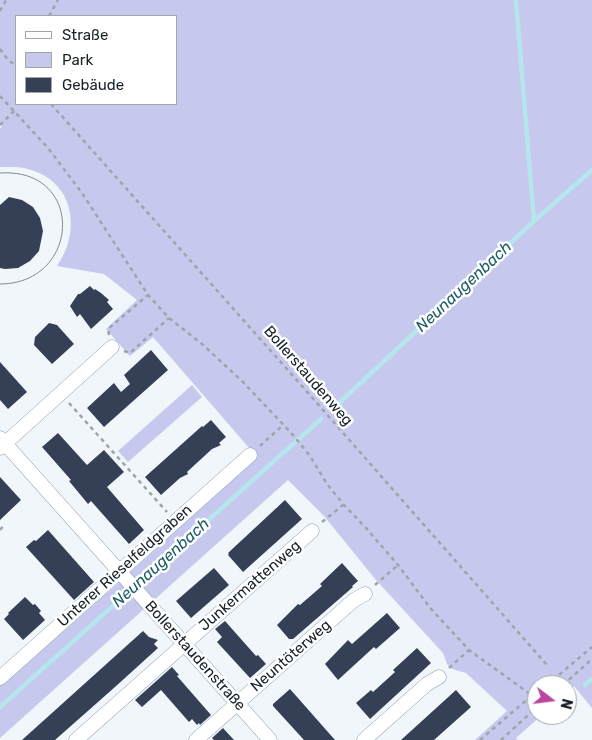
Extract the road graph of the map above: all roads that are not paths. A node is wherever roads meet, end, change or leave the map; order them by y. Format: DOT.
graph roads {
  1 [pos="112,347"];
  2 [pos="2,443"];
  3 [pos="250,455"];
  4 [pos="312,531"];
  5 [pos="123,577"];
  6 [pos="364,594"];
  7 [pos="184,644"];
  8 [pos="0,678"];
  9 [pos="439,678"];
  10 [pos="237,703"];
  11 [pos="76,740"];
  12 [pos="196,740"];
  13 [pos="270,740"];
  14 [pos="364,740"];
  1 -- 2 [label="street"];
  2 -- 5 [label="street, Bollerstaudenstraße"];
  3 -- 5 [label="street, Unterer Rieselfeldgraben"];
  4 -- 7 [label="street, Junkermattenweg"];
  5 -- 7 [label="street, Bollerstaudenstraße"];
  5 -- 8 [label="street, Unterer Rieselfeldgraben"];
  6 -- 10 [label="street, Neuntöterweg"];
  7 -- 10 [label="street, Bollerstaudenstraße"];
  7 -- 11 [label="street, Junkermattenweg"];
  9 -- 14 [label="street"];
  10 -- 12 [label="street, Neuntöterweg"];
  10 -- 13 [label="street, Bollerstaudenstraße"];
}
